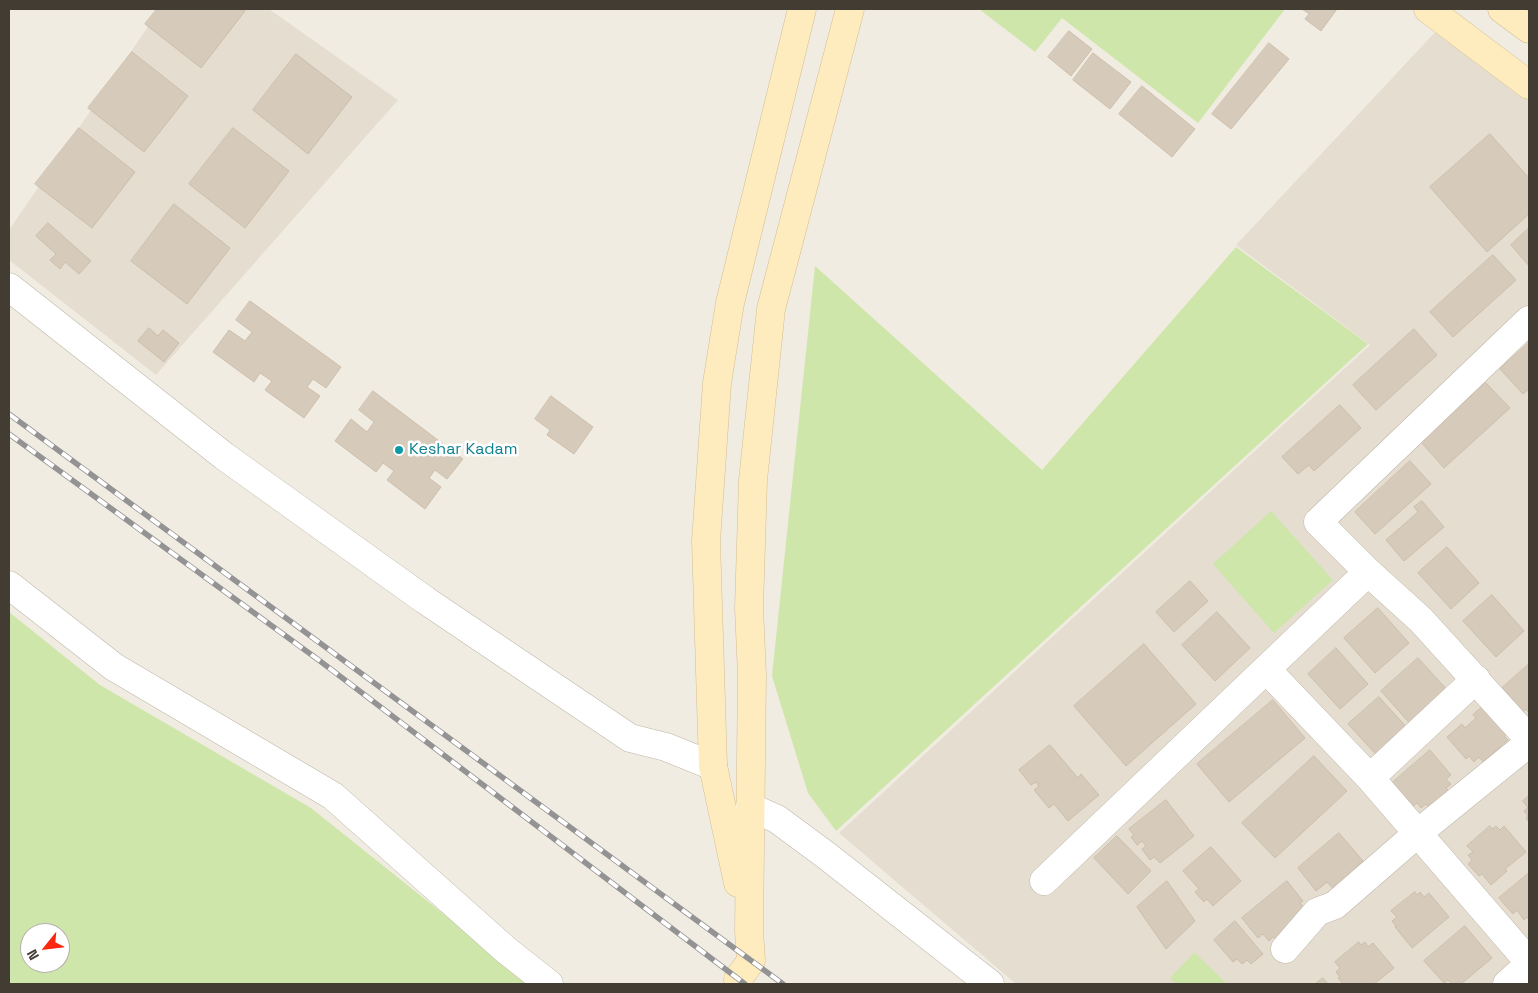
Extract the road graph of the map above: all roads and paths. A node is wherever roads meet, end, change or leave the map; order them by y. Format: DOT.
graph roads {
  1 [pos="802,9"];
  2 [pos="850,9"];
  3 [pos="1428,9"];
  4 [pos="1502,9"];
  5 [pos="1529,29"];
  6 [pos="1529,85"];
  7 [pos="9,286"];
  8 [pos="1529,320"];
  9 [pos="1368,572"];
  10 [pos="9,585"];
  11 [pos="1266,669"];
  12 [pos="1476,679"];
  13 [pos="1529,739"];
  14 [pos="1529,743"];
  15 [pos="713,766"];
  16 [pos="1370,778"];
  17 [pos="750,807"];
  18 [pos="1418,833"];
  19 [pos="1044,881"];
  20 [pos="749,931"];
  21 [pos="1285,949"];
  22 [pos="1529,963"];
  23 [pos="549,984"];
  24 [pos="739,984"];
  25 [pos="990,984"];
  26 [pos="1507,984"];
  1 -- 15 [label="street"];
  2 -- 17 [label="street"];
  3 -- 6 [label="street"];
  4 -- 5 [label="street"];
  7 -- 15 [label="street"];
  8 -- 9 [label="street"];
  9 -- 11 [label="street"];
  9 -- 12 [label="street"];
  10 -- 23 [label="street"];
  11 -- 16 [label="street"];
  11 -- 19 [label="street"];
  12 -- 13 [label="street"];
  12 -- 16 [label="street"];
  14 -- 18 [label="street"];
  15 -- 20 [label="street"];
  16 -- 18 [label="street"];
  17 -- 20 [label="street"];
  17 -- 25 [label="street"];
  18 -- 21 [label="street"];
  18 -- 22 [label="street"];
  20 -- 24 [label="street"];
  22 -- 26 [label="street"];
}
